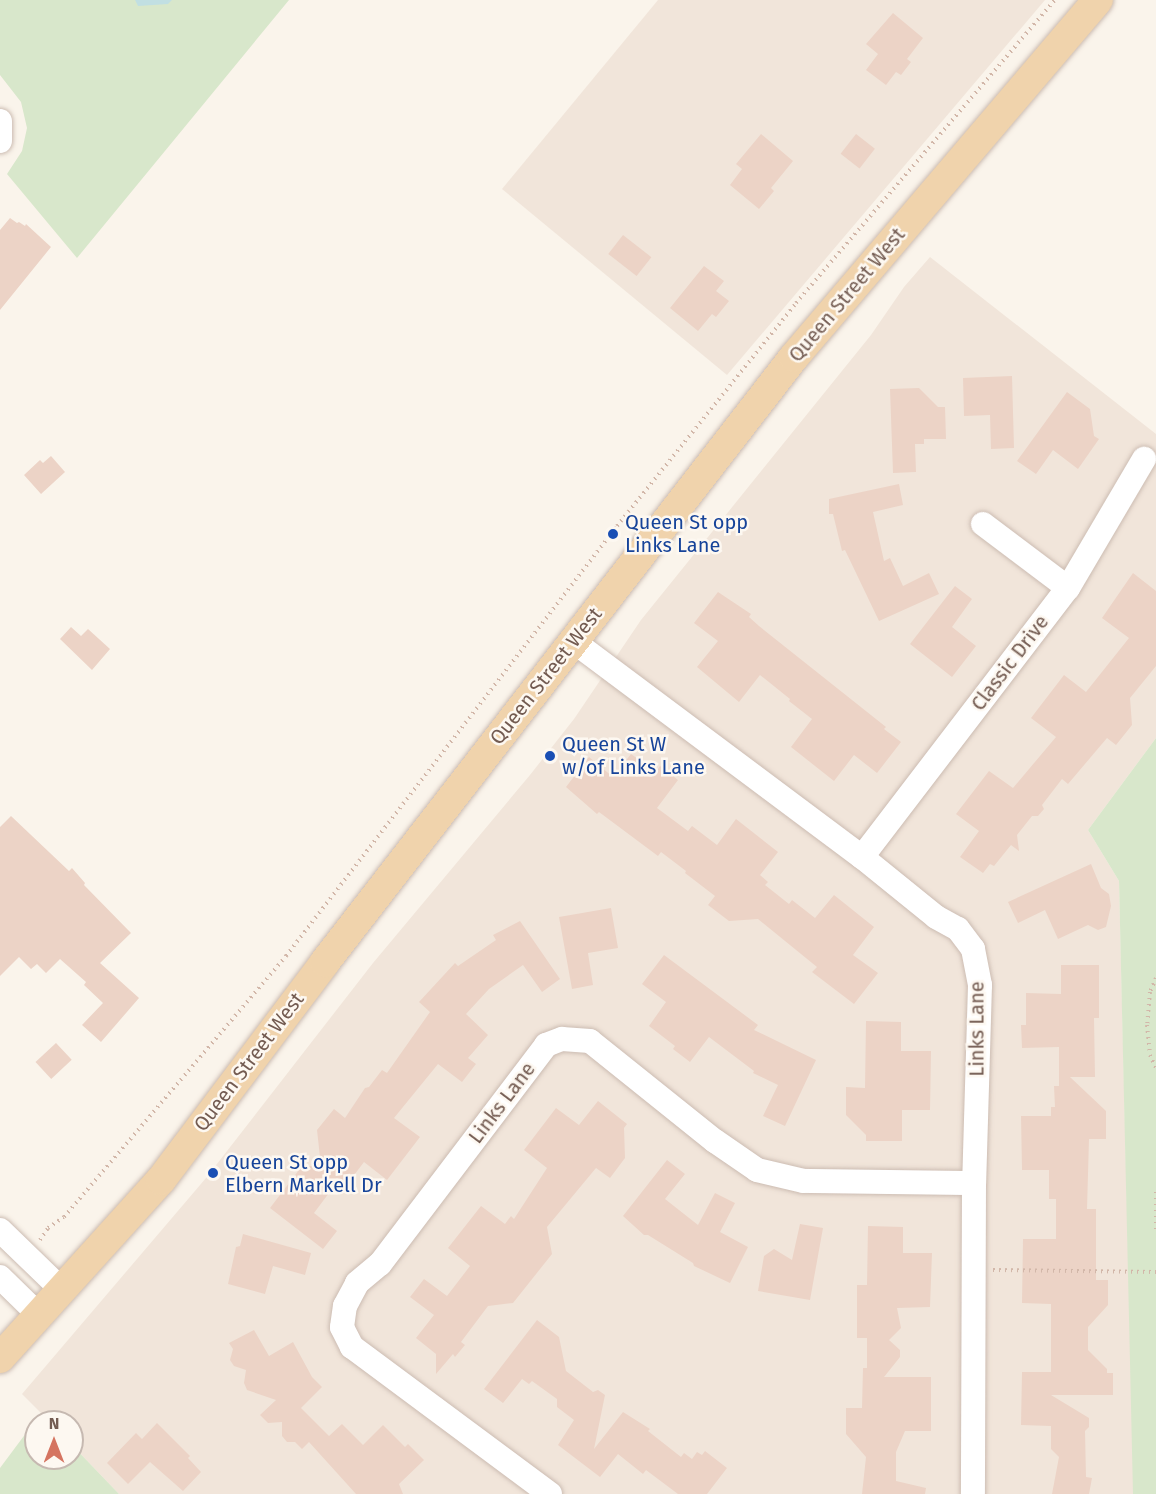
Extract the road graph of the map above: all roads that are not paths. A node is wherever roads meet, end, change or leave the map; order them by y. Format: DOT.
graph roads {
  1 [pos="1098,0"];
  2 [pos="0,121"];
  3 [pos="0,141"];
  4 [pos="1144,459"];
  5 [pos="983,524"];
  6 [pos="1068,588"];
  7 [pos="573,641"];
  8 [pos="862,857"];
  9 [pos="974,1183"];
  10 [pos="0,1230"];
  11 [pos="0,1277"];
  12 [pos="61,1289"];
  13 [pos="39,1315"];
  14 [pos="0,1358"];
  15 [pos="550,1494"];
  16 [pos="973,1494"];
  1 -- 7 [label="main road, Queen Street West"];
  2 -- 3 [label="street"];
  4 -- 6 [label="street, Classic Drive"];
  5 -- 6 [label="street"];
  6 -- 8 [label="street, Classic Drive"];
  7 -- 8 [label="street, Links Lane"];
  7 -- 12 [label="main road, Queen Street West"];
  8 -- 9 [label="street, Links Lane"];
  9 -- 15 [label="street, Links Lane"];
  9 -- 16 [label="street, Links Lane"];
  10 -- 12 [label="street"];
  11 -- 13 [label="street"];
  12 -- 13 [label="main road, Queen Street West"];
  13 -- 14 [label="main road, Queen Street West"];
}
